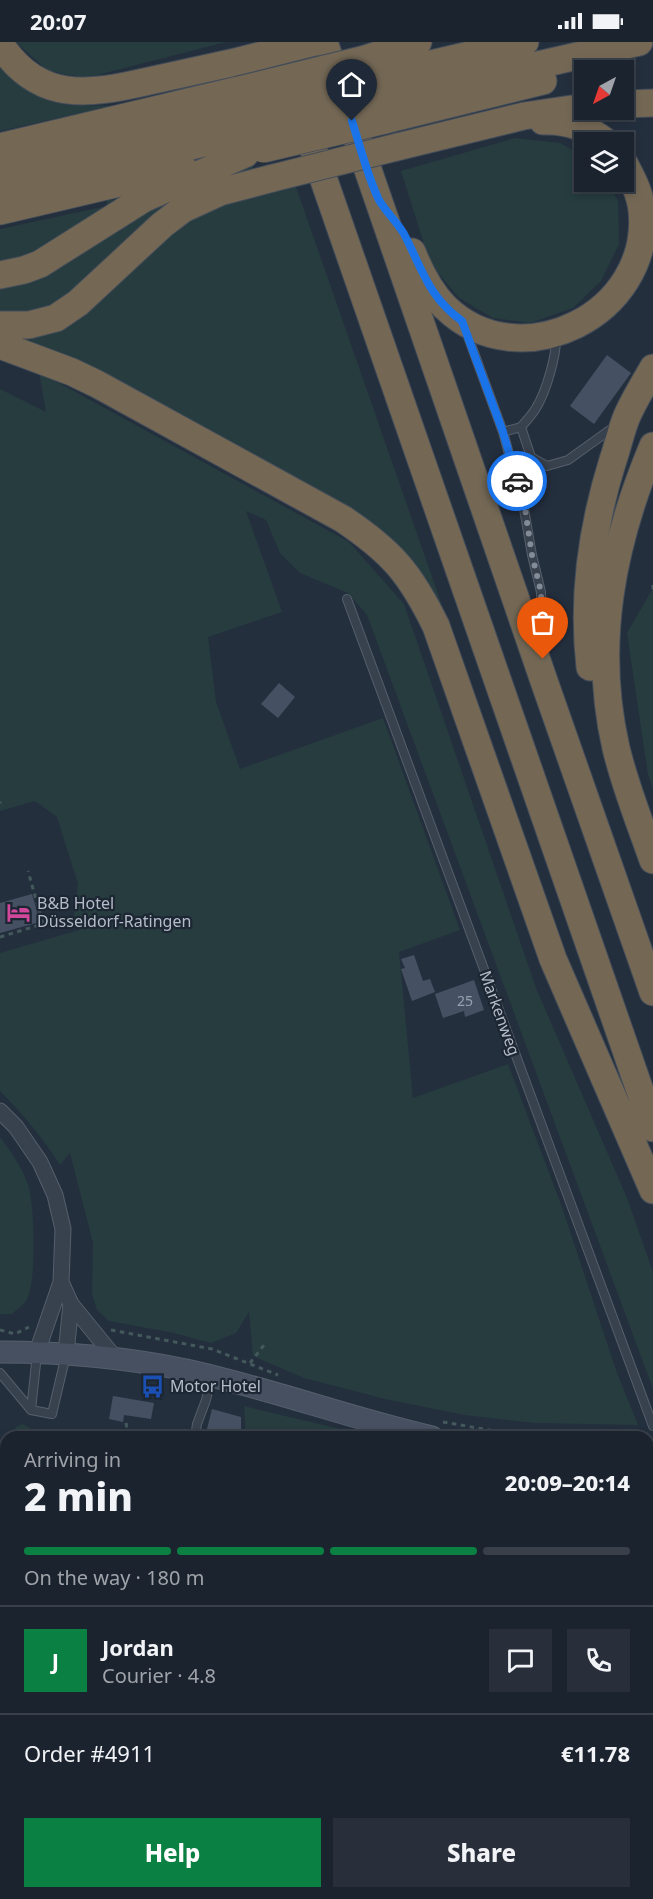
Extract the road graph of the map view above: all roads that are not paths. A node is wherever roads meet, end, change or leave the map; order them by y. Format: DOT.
graph roads {
  1 [pos="276,42"];
  2 [pos="315,42"];
  3 [pos="324,42"];
  4 [pos="418,42"];
  5 [pos="462,42"];
  6 [pos="525,42"];
  7 [pos="639,42"];
  8 [pos="0,44"];
  9 [pos="608,49"];
  10 [pos="375,90"];
  11 [pos="634,92"];
  12 [pos="653,92"];
  13 [pos="574,93"];
  14 [pos="471,100"];
  15 [pos="653,103"];
  16 [pos="634,104"];
  17 [pos="574,108"];
  18 [pos="251,126"];
  19 [pos="479,127"];
  20 [pos="590,132"];
  21 [pos="0,147"];
  22 [pos="0,166"];
  23 [pos="634,183"];
  24 [pos="0,192"];
  25 [pos="380,201"];
  26 [pos="0,211"];
  27 [pos="0,275"];
  28 [pos="462,321"];
  29 [pos="0,325"];
  30 [pos="556,333"];
  31 [pos="0,345"];
  32 [pos="653,368"];
  33 [pos="627,417"];
  34 [pos="521,427"];
  35 [pos="503,432"];
  36 [pos="653,446"];
  37 [pos="347,599"];
  38 [pos="544,681"];
  39 [pos="624,776"];
  40 [pos="653,860"];
  41 [pos="653,992"];
  42 [pos="0,1111"];
  43 [pos="653,1128"];
  44 [pos="653,1190"];
  45 [pos="61,1282"];
  46 [pos="70,1304"];
  47 [pos="0,1352"];
  48 [pos="37,1352"];
  49 [pos="66,1353"];
  50 [pos="115,1358"];
  51 [pos="0,1373"];
  52 [pos="211,1376"];
  53 [pos="31,1410"];
  54 [pos="653,1426"];
  55 [pos="195,1431"];
  56 [pos="407,1431"];
  1 -- 43 [label="highway"];
  2 -- 8 [label="highway, bridge"];
  3 -- 25 [label="highway"];
  4 -- 10 [label="highway"];
  5 -- 10 [label="highway"];
  6 -- 10 [label="highway"];
  7 -- 9 [label="highway"];
  9 -- 10 [label="highway"];
  9 -- 14 [label="highway"];
  10 -- 14 [label="highway"];
  10 -- 18 [label="highway, bridge"];
  10 -- 18 [label="highway, bridge"];
  11 -- 12 [label="highway"];
  13 -- 14 [label="highway"];
  15 -- 16 [label="highway"];
  17 -- 19 [label="highway"];
  18 -- 21 [label="highway"];
  18 -- 22 [label="highway"];
  18 -- 24 [label="highway"];
  18 -- 26 [label="highway"];
  18 -- 27 [label="highway"];
  19 -- 20 [label="highway"];
  19 -- 29 [label="highway, bridge"];
  23 -- 30 [label="highway"];
  25 -- 28 [label="highway"];
  25 -- 38 [label="highway"];
  28 -- 30 [label="highway"];
  28 -- 35 [label="lane"];
  30 -- 34 [label="lane"];
  31 -- 44 [label="highway"];
  32 -- 33 [label="highway"];
  33 -- 34 [label="lane"];
  33 -- 39 [label="highway"];
  34 -- 35 [label="lane"];
  35 -- 38 [label="lane"];
  36 -- 39 [label="highway"];
  37 -- 54 [label="lane, Markenweg"];
  38 -- 41 [label="highway"];
  39 -- 40 [label="highway"];
  42 -- 45 [label="street"];
  45 -- 46 [label="street"];
  45 -- 48 [label="street"];
  46 -- 49 [label="street"];
  46 -- 50 [label="street"];
  47 -- 48 [label="main road"];
  48 -- 49 [label="main road"];
  48 -- 53 [label="lane"];
  49 -- 50 [label="main road"];
  49 -- 53 [label="lane"];
  50 -- 52 [label="main road"];
  51 -- 53 [label="lane"];
  52 -- 55 [label="lane"];
  52 -- 56 [label="main road"];
}
